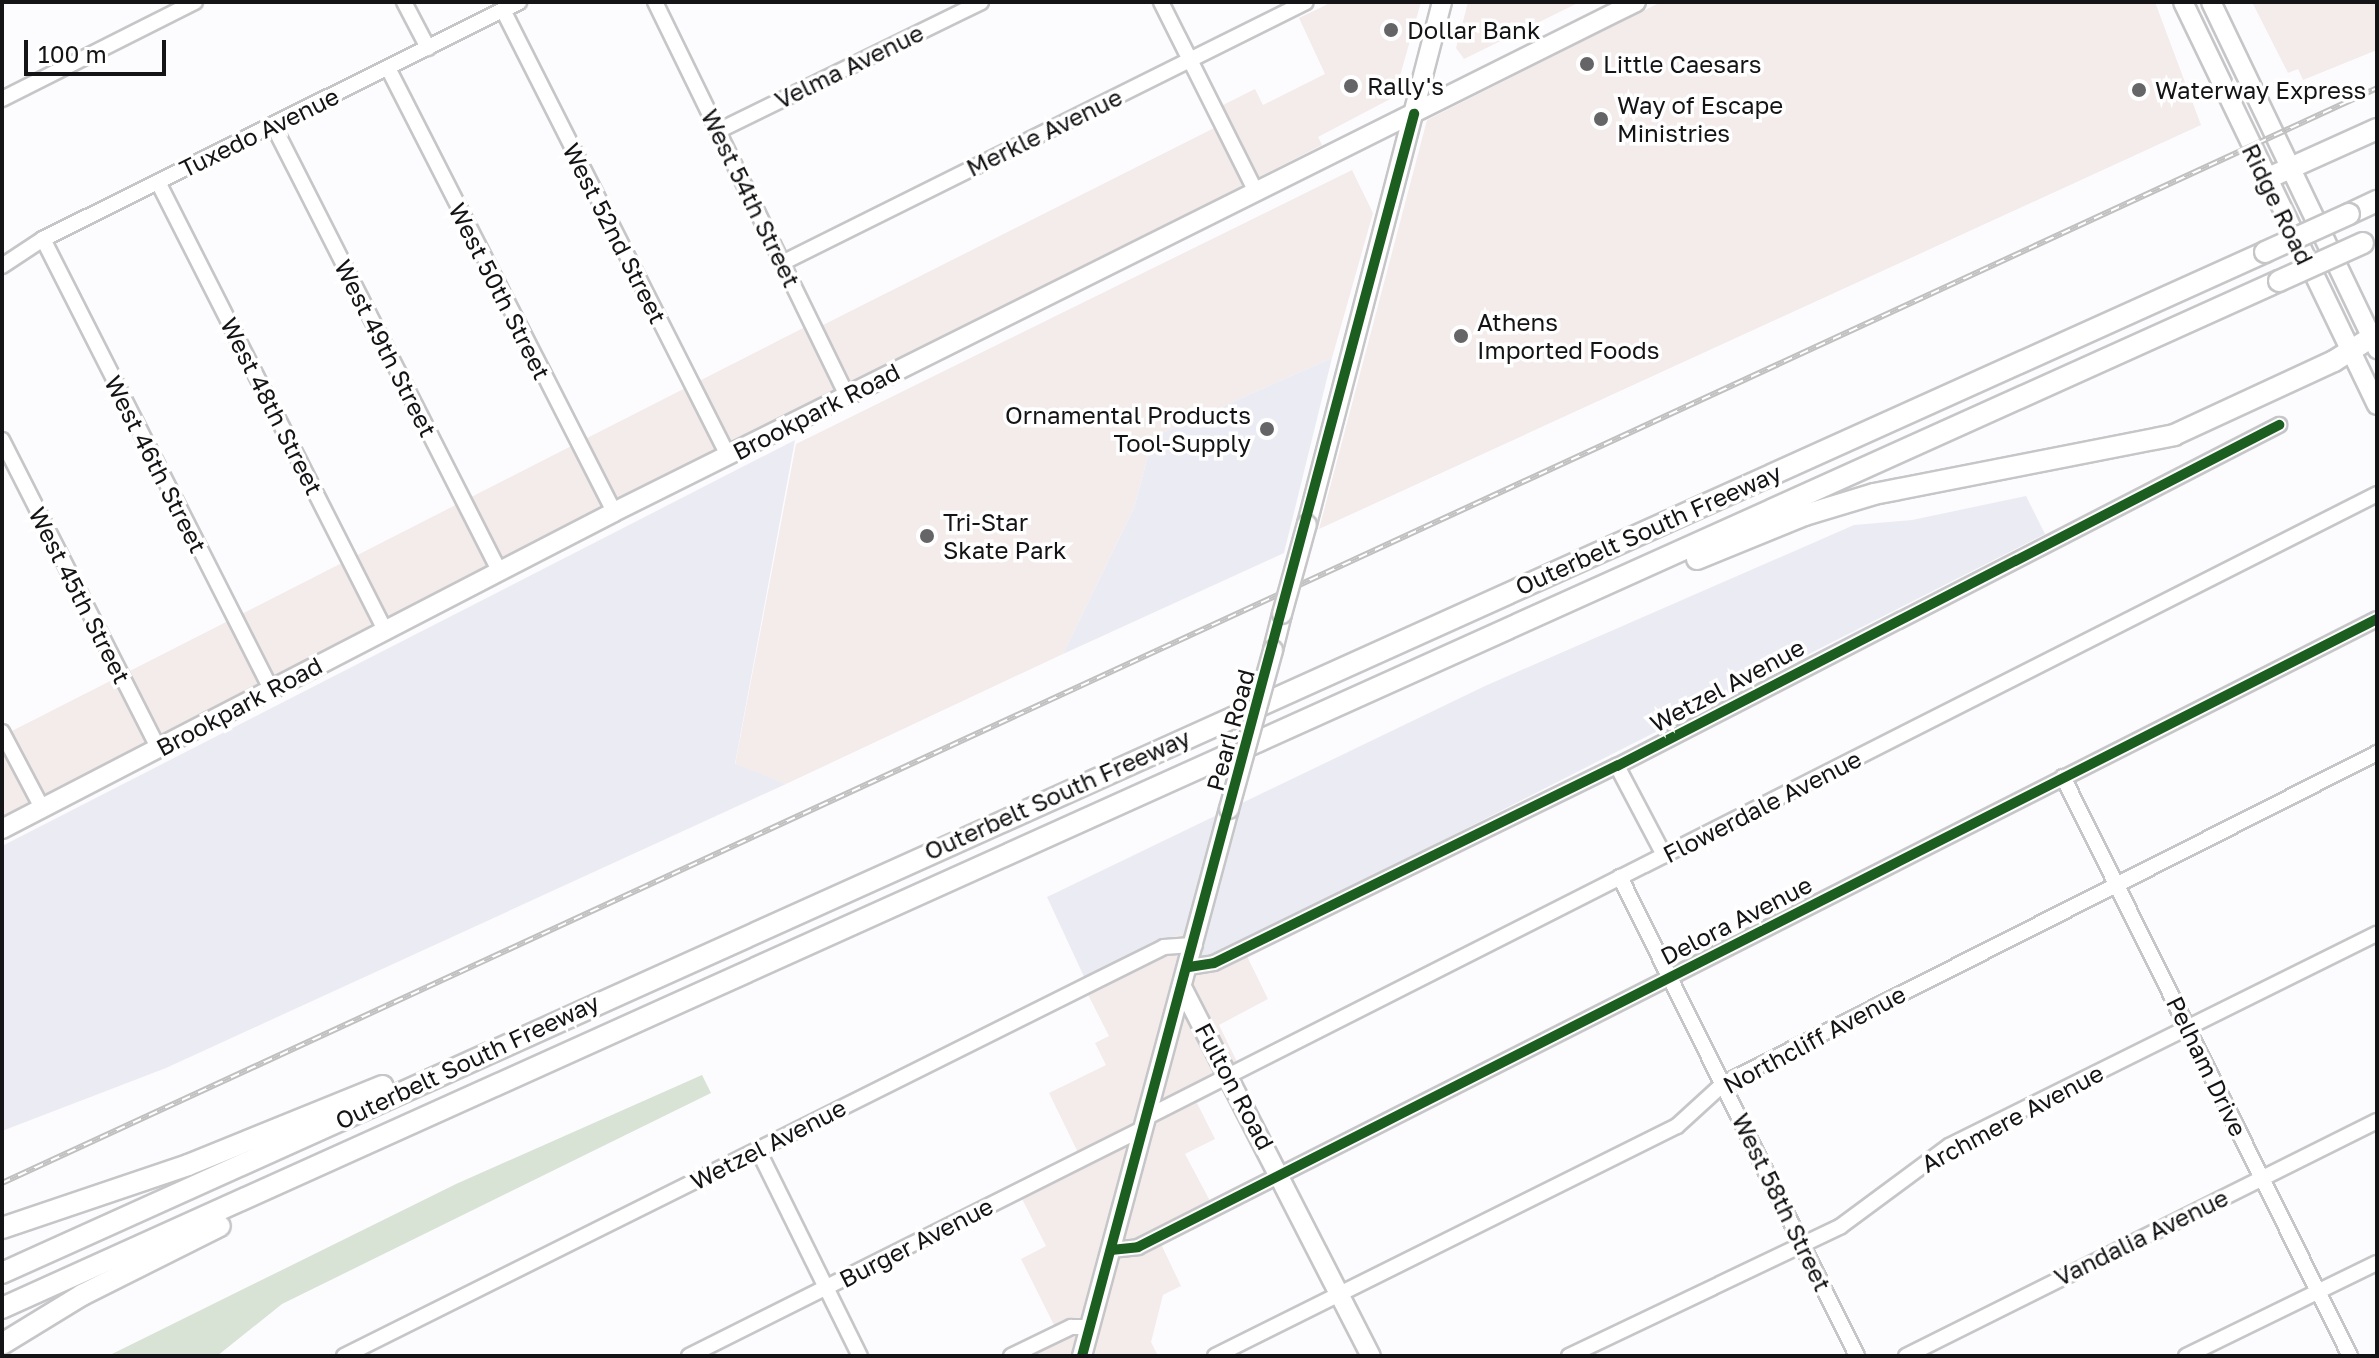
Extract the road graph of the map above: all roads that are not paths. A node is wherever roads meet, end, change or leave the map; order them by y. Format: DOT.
graph roads {
  1 [pos="195,2"];
  2 [pos="404,2"];
  3 [pos="519,2"];
  4 [pos="655,2"];
  5 [pos="981,2"];
  6 [pos="1161,2"];
  7 [pos="1306,2"];
  8 [pos="1442,2"];
  9 [pos="1636,2"];
  10 [pos="2183,2"];
  11 [pos="2211,2"];
  12 [pos="503,10"];
  13 [pos="428,48"];
  14 [pos="1189,60"];
  15 [pos="388,68"];
  16 [pos="2,99"];
  17 [pos="1414,114"];
  18 [pos="273,125"];
  19 [pos="2377,129"];
  20 [pos="718,131"];
  21 [pos="2291,167"];
  22 [pos="2266,179"];
  23 [pos="158,182"];
  24 [pos="1256,192"];
  25 [pos="2377,201"];
  26 [pos="43,239"];
  27 [pos="2370,240"];
  28 [pos="782,263"];
  29 [pos="2,266"];
  30 [pos="2375,340"];
  31 [pos="2349,351"];
  32 [pos="846,394"];
  33 [pos="2377,405"];
  34 [pos="2279,425"];
  35 [pos="2,440"];
  36 [pos="728,455"];
  37 [pos="2377,494"];
  38 [pos="614,512"];
  39 [pos="499,571"];
  40 [pos="2377,619"];
  41 [pos="1529,622"];
  42 [pos="385,630"];
  43 [pos="271,689"];
  44 [pos="2,732"];
  45 [pos="158,748"];
  46 [pos="2377,753"];
  47 [pos="1617,766"];
  48 [pos="2063,777"];
  49 [pos="42,808"];
  50 [pos="2,829"];
  51 [pos="1664,855"];
  52 [pos="1620,877"];
  53 [pos="2117,884"];
  54 [pos="2377,934"];
  55 [pos="1195,945"];
  56 [pos="1189,967"];
  57 [pos="1670,975"];
  58 [pos="1183,989"];
  59 [pos="2188,1027"];
  60 [pos="492,1049"];
  61 [pos="1231,1075"];
  62 [pos="1723,1084"];
  63 [pos="2377,1121"];
  64 [pos="1145,1122"];
  65 [pos="758,1150"];
  66 [pos="351,1153"];
  67 [pos="1282,1174"];
  68 [pos="2262,1178"];
  69 [pos="2,1228"];
  70 [pos="1804,1244"];
  71 [pos="1111,1250"];
  72 [pos="2377,1263"];
  73 [pos="2,1273"];
  74 [pos="826,1287"];
  75 [pos="2317,1292"];
  76 [pos="1341,1294"];
  77 [pos="2,1308"];
  78 [pos="1090,1327"];
  79 [pos="2,1344"];
  80 [pos="371,1350"];
  81 [pos="344,1356"];
  82 [pos="689,1356"];
  83 [pos="860,1356"];
  84 [pos="1011,1356"];
  85 [pos="1082,1356"];
  86 [pos="1215,1356"];
  87 [pos="1371,1356"];
  88 [pos="1569,1356"];
  89 [pos="1857,1356"];
  90 [pos="1906,1356"];
  91 [pos="2186,1356"];
  92 [pos="2350,1356"];
  1 -- 16 [label="street"];
  2 -- 13 [label="street"];
  3 -- 12 [label="street, Tuxedo Avenue"];
  4 -- 20 [label="street, West 54th Street"];
  5 -- 20 [label="street, Velma Avenue"];
  6 -- 14 [label="street"];
  7 -- 14 [label="street, Merkle Avenue"];
  8 -- 17 [label="main road, Pearl Road"];
  9 -- 17 [label="main road, Brookpark Road"];
  10 -- 22 [label="main road, Ridge Road"];
  11 -- 21 [label="main road, Ridge Road"];
  12 -- 13 [label="street, Tuxedo Avenue"];
  12 -- 36 [label="street, West 52nd Street"];
  13 -- 15 [label="street, Tuxedo Avenue"];
  14 -- 24 [label="street"];
  14 -- 28 [label="street, Merkle Avenue"];
  15 -- 18 [label="street, Tuxedo Avenue"];
  15 -- 38 [label="street, West 50th Street"];
  17 -- 24 [label="main road, Brookpark Road"];
  17 -- 55 [label="main road, Pearl Road, bridge"];
  18 -- 23 [label="street, Tuxedo Avenue"];
  18 -- 39 [label="street, West 49th Street"];
  19 -- 21 [label="highway"];
  20 -- 28 [label="street, West 54th Street"];
  21 -- 22 [label="highway"];
  21 -- 30 [label="main road, Ridge Road"];
  22 -- 31 [label="main road, Ridge Road"];
  23 -- 26 [label="street, Tuxedo Avenue"];
  23 -- 42 [label="street, West 48th Street"];
  24 -- 32 [label="main road, Brookpark Road"];
  25 -- 60 [label="highway, Outerbelt South Freeway, bridge"];
  26 -- 29 [label="street, Tuxedo Avenue"];
  26 -- 43 [label="street, West 46th Street"];
  27 -- 41 [label="highway, Outerbelt South Freeway, bridge"];
  28 -- 32 [label="street, West 54th Street"];
  30 -- 31 [label="highway"];
  31 -- 33 [label="main road, Ridge Road"];
  31 -- 41 [label="highway"];
  32 -- 36 [label="main road, Brookpark Road"];
  34 -- 47 [label="street, Wetzel Avenue"];
  35 -- 45 [label="street, West 45th Street"];
  36 -- 38 [label="main road, Brookpark Road"];
  37 -- 51 [label="street, Flowerdale Avenue"];
  38 -- 39 [label="main road, Brookpark Road"];
  39 -- 42 [label="main road, Brookpark Road"];
  40 -- 48 [label="street, Delora Avenue"];
  41 -- 66 [label="highway, Outerbelt South Freeway"];
  42 -- 43 [label="main road, Brookpark Road"];
  43 -- 45 [label="main road, Brookpark Road"];
  44 -- 49 [label="street"];
  45 -- 49 [label="main road, Brookpark Road"];
  46 -- 53 [label="street, Northcliff Avenue"];
  47 -- 51 [label="street"];
  47 -- 56 [label="street, Wetzel Avenue"];
  48 -- 53 [label="street, Pelham Drive"];
  48 -- 57 [label="street, Delora Avenue"];
  49 -- 50 [label="main road, Brookpark Road"];
  51 -- 52 [label="street, Flowerdale Avenue"];
  52 -- 57 [label="street, West 58th Street"];
  52 -- 61 [label="street, Flowerdale Avenue"];
  53 -- 59 [label="street, Pelham Drive"];
  53 -- 62 [label="street, Northcliff Avenue"];
  54 -- 59 [label="street, Archmere Avenue"];
  55 -- 56 [label="main road, Pearl Road"];
  55 -- 65 [label="street, Wetzel Avenue"];
  56 -- 58 [label="main road, Pearl Road"];
  57 -- 62 [label="street, West 58th Street"];
  57 -- 67 [label="street, Delora Avenue"];
  58 -- 61 [label="main road, Fulton Road"];
  58 -- 64 [label="main road, Pearl Road"];
  59 -- 68 [label="street, Pelham Drive"];
  59 -- 70 [label="street, Archmere Avenue"];
  60 -- 69 [label="highway"];
  60 -- 73 [label="highway, Outerbelt South Freeway"];
  61 -- 64 [label="street, Flowerdale Avenue"];
  61 -- 67 [label="main road, Fulton Road"];
  62 -- 70 [label="street, West 58th Street"];
  62 -- 76 [label="street, Northcliff Avenue"];
  63 -- 68 [label="street, Vandalia Avenue"];
  64 -- 71 [label="main road, Pearl Road"];
  64 -- 74 [label="street, Burger Avenue"];
  65 -- 74 [label="street"];
  65 -- 80 [label="street, Wetzel Avenue"];
  66 -- 77 [label="highway, Outerbelt South Freeway"];
  66 -- 79 [label="highway"];
  67 -- 71 [label="street, Delora Avenue"];
  67 -- 76 [label="main road, Fulton Road"];
  68 -- 75 [label="street, Pelham Drive"];
  68 -- 90 [label="street, Vandalia Avenue"];
  70 -- 88 [label="street, Archmere Avenue"];
  70 -- 89 [label="street, West 58th Street"];
  71 -- 78 [label="main road, Pearl Road"];
  72 -- 75 [label="street"];
  74 -- 82 [label="street, Burger Avenue"];
  74 -- 83 [label="street"];
  75 -- 91 [label="street"];
  75 -- 92 [label="street, Pelham Drive"];
  76 -- 86 [label="street, Northcliff Avenue"];
  76 -- 87 [label="main road, Fulton Road"];
  78 -- 84 [label="street"];
  78 -- 85 [label="main road, Pearl Road"];
  80 -- 81 [label="street, Wetzel Avenue"];
}
